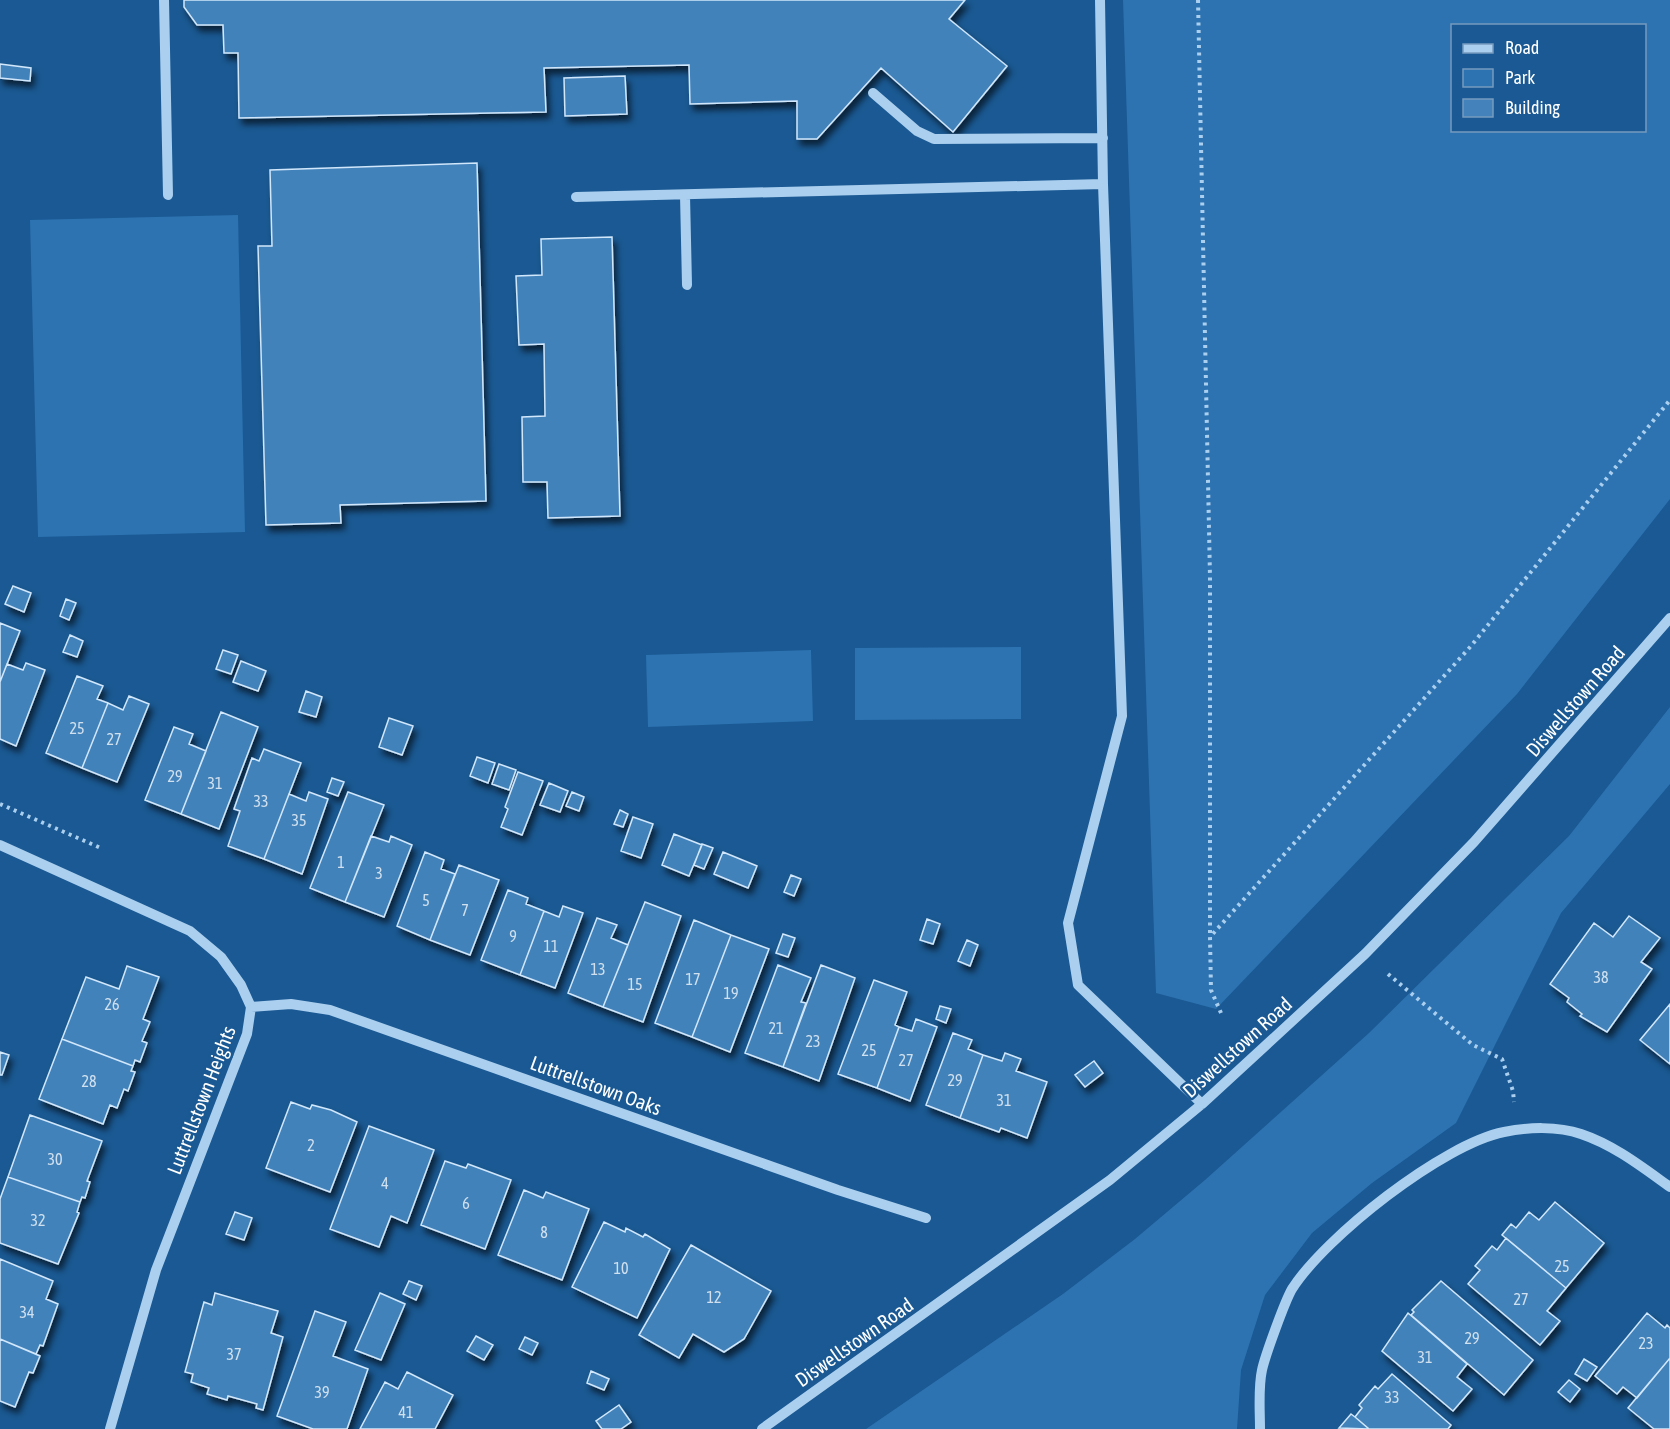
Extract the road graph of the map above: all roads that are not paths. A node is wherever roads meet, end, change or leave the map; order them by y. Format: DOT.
graph roads {
  1 [pos="164,0"];
  2 [pos="1100,0"];
  3 [pos="873,93"];
  4 [pos="1103,138"];
  5 [pos="1103,184"];
  6 [pos="168,195"];
  7 [pos="685,195"];
  8 [pos="576,197"];
  9 [pos="687,285"];
  10 [pos="1670,618"];
  11 [pos="0,845"];
  12 [pos="251,1007"];
  13 [pos="1202,1104"];
  14 [pos="1670,1187"];
  15 [pos="926,1218"];
  16 [pos="110,1429"];
  17 [pos="762,1429"];
  18 [pos="1260,1429"];
  1 -- 6 [label="street"];
  2 -- 4 [label="street"];
  3 -- 4 [label="street"];
  4 -- 5 [label="street"];
  5 -- 7 [label="street"];
  5 -- 13 [label="street"];
  7 -- 8 [label="street"];
  7 -- 9 [label="street"];
  10 -- 13 [label="street, Diswellstown Road"];
  11 -- 12 [label="street, Luttrellstown Heights"];
  12 -- 15 [label="street, Luttrellstown Oaks"];
  12 -- 16 [label="street, Luttrellstown Heights"];
  13 -- 17 [label="street, Diswellstown Road"];
  14 -- 18 [label="street"];
}
